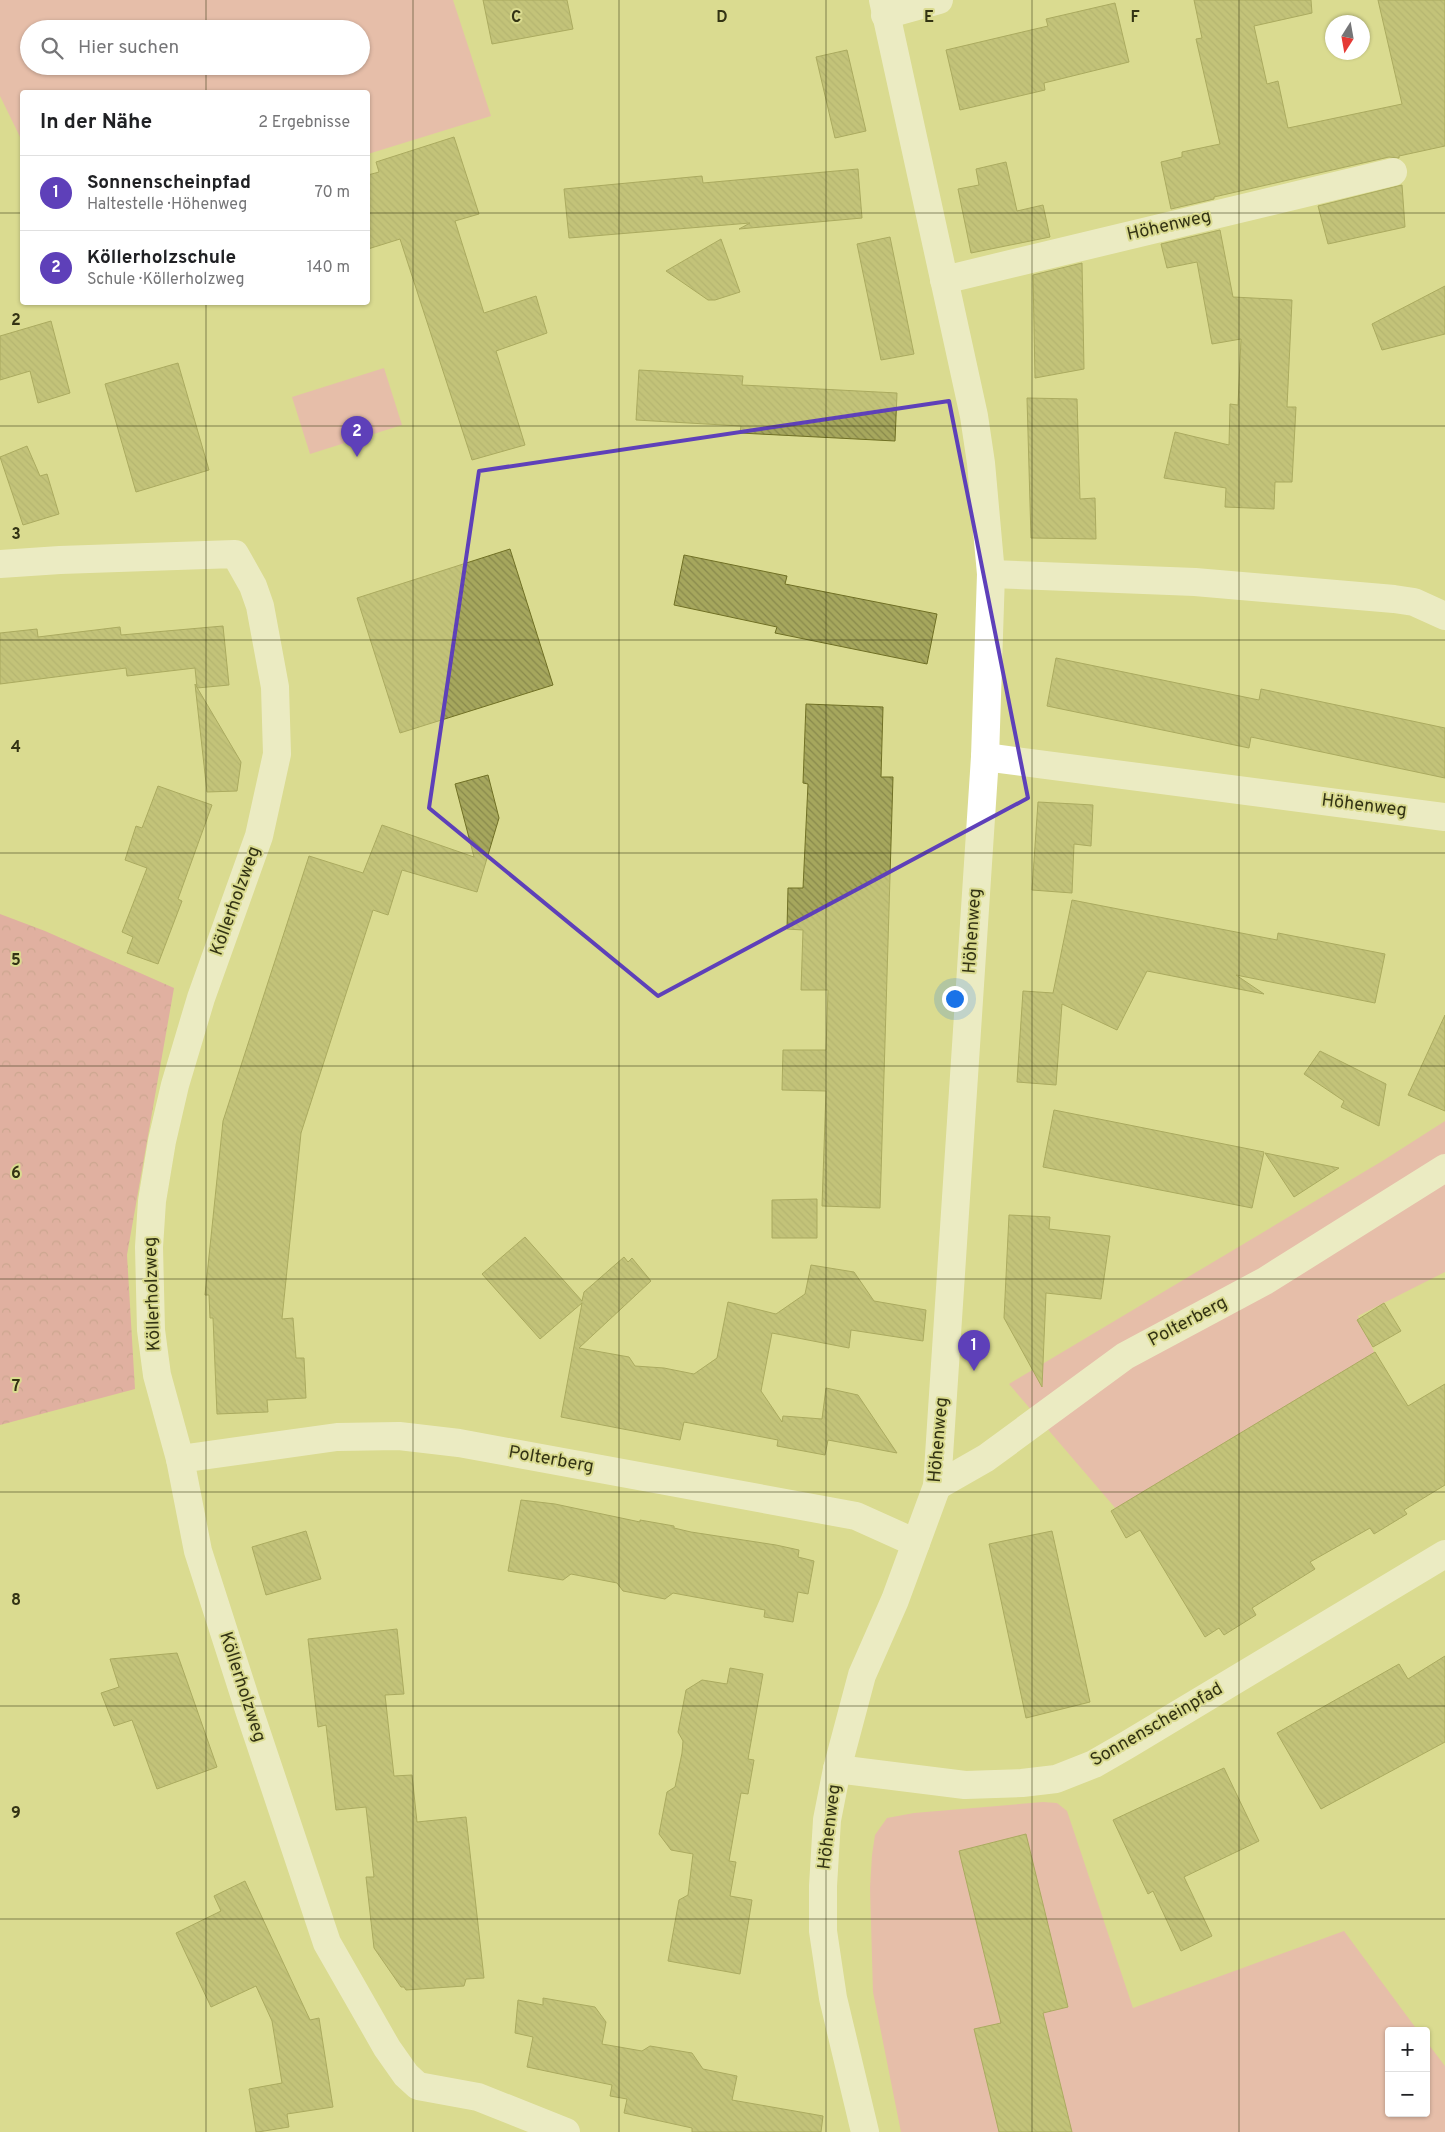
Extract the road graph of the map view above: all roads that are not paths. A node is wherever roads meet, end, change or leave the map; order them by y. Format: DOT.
graph roads {
  1 [pos="939,0"];
  2 [pos="884,7"];
  3 [pos="1393,172"];
  4 [pos="944,280"];
  5 [pos="0,564"];
  6 [pos="991,574"];
  7 [pos="1445,616"];
  8 [pos="985,757"];
  9 [pos="1445,817"];
  10 [pos="1445,1168"];
  11 [pos="180,1459"];
  12 [pos="937,1486"];
  13 [pos="916,1543"];
  14 [pos="1445,1554"];
  15 [pos="837,1769"];
  16 [pos="566,2132"];
  17 [pos="865,2132"];
  1 -- 2 [label="street"];
  2 -- 4 [label="street, Höhenweg"];
  3 -- 4 [label="street, Höhenweg"];
  4 -- 6 [label="street, Höhenweg"];
  5 -- 11 [label="street, Köllerholzweg"];
  6 -- 7 [label="street"];
  6 -- 8 [label="street, Höhenweg"];
  8 -- 9 [label="street, Höhenweg"];
  8 -- 12 [label="street, Höhenweg"];
  10 -- 12 [label="street, Polterberg"];
  11 -- 13 [label="street, Polterberg"];
  11 -- 16 [label="street, Köllerholzweg"];
  12 -- 13 [label="street, Höhenweg"];
  13 -- 15 [label="street, Höhenweg"];
  14 -- 15 [label="street, Sonnenscheinpfad"];
  15 -- 17 [label="street, Höhenweg"];
}
